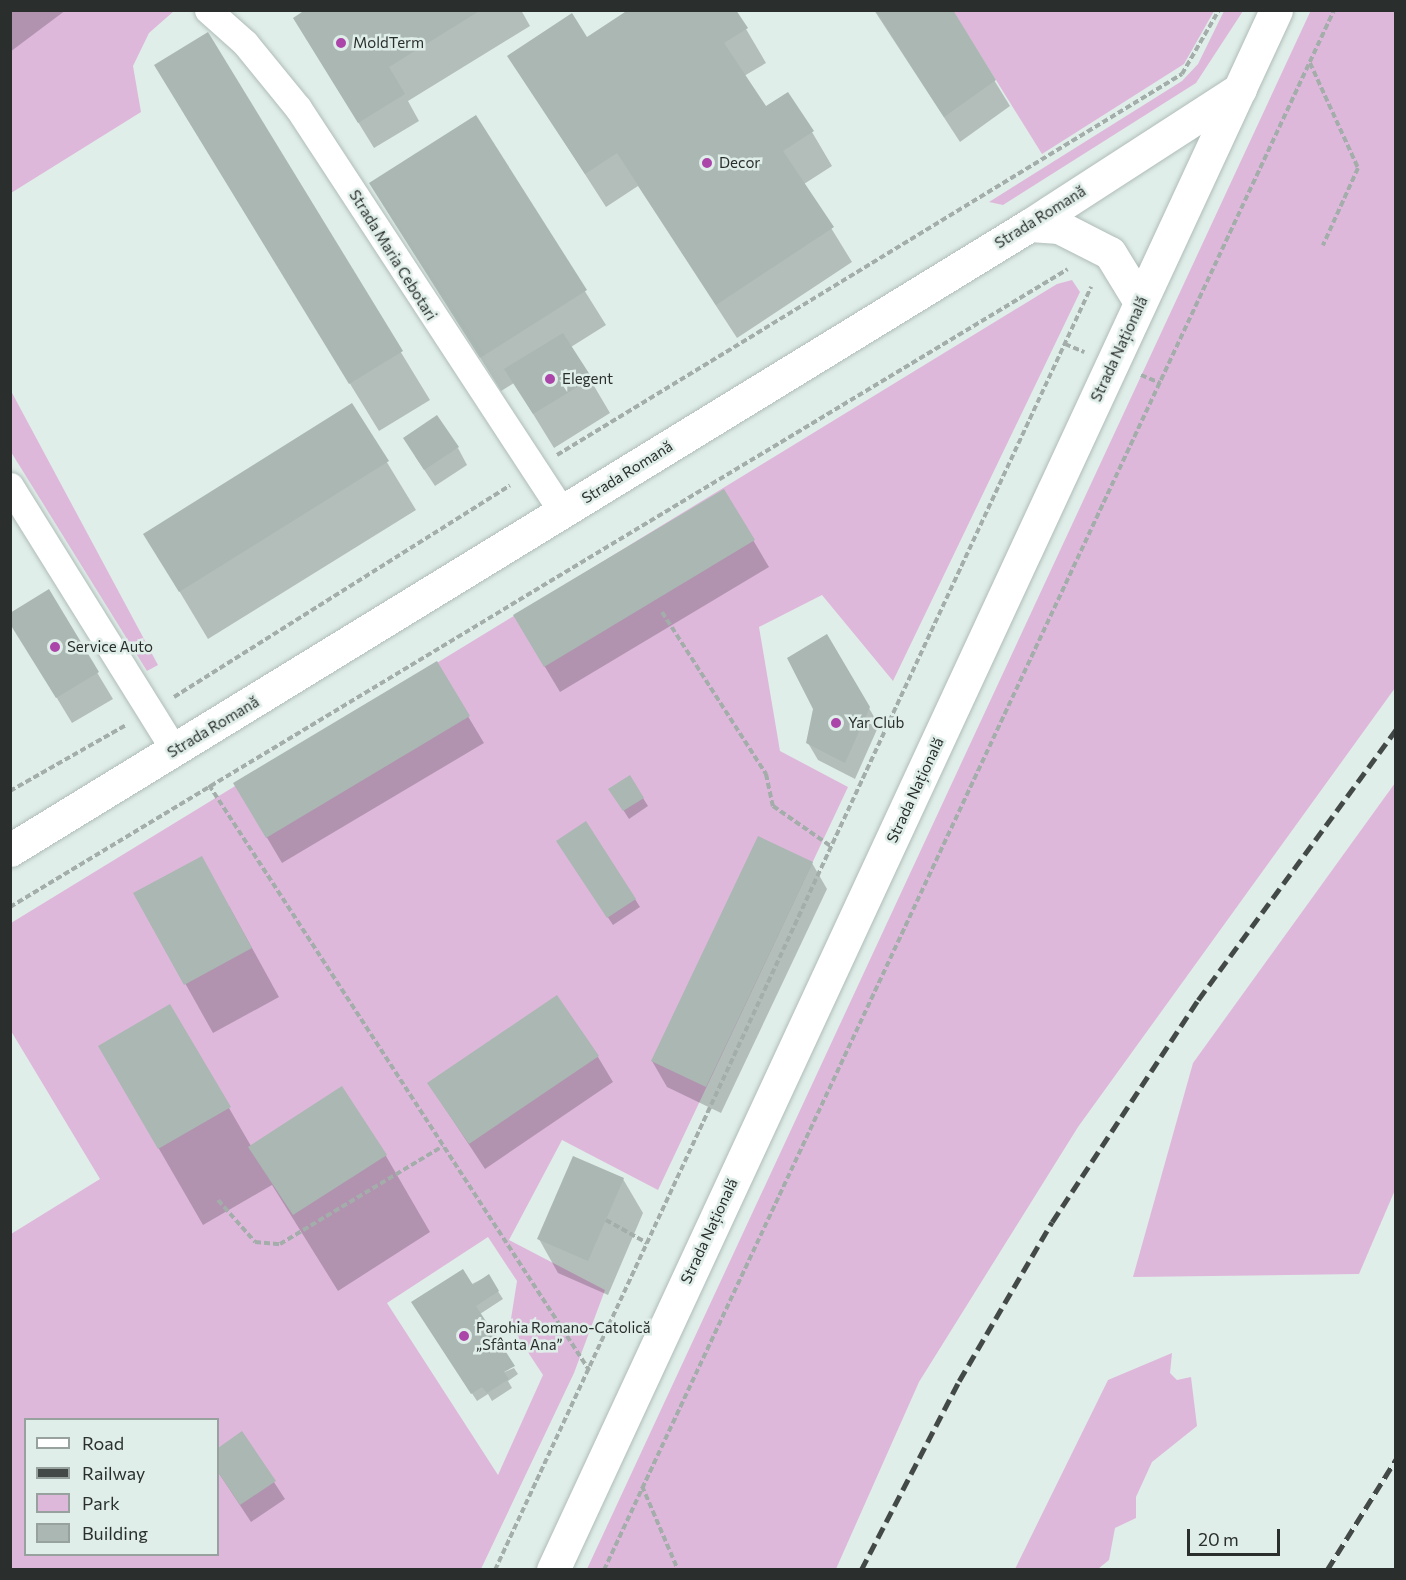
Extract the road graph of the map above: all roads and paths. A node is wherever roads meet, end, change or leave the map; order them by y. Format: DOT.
graph roads {
  1 [pos="208,10"];
  2 [pos="1220,10"];
  3 [pos="1276,10"];
  4 [pos="1334,10"];
  5 [pos="1310,63"];
  6 [pos="1240,89"];
  7 [pos="1030,225"];
  8 [pos="1323,244"];
  9 [pos="1077,272"];
  10 [pos="1086,276"];
  11 [pos="1140,302"];
  12 [pos="533,470"];
  13 [pos="10,486"];
  14 [pos="562,512"];
  15 [pos="662,612"];
  16 [pos="148,712"];
  17 [pos="175,751"];
  18 [pos="209,785"];
  19 [pos="10,791"];
  20 [pos="832,847"];
  21 [pos="10,850"];
  22 [pos="10,907"];
  23 [pos="443,1146"];
  24 [pos="218,1200"];
  25 [pos="606,1220"];
  26 [pos="648,1243"];
  27 [pos="589,1370"];
  28 [pos="642,1486"];
  29 [pos="495,1569"];
  30 [pos="553,1569"];
  31 [pos="604,1569"];
  32 [pos="678,1569"];
  1 -- 12 [label="street, Strada Maria Cebotari"];
  2 -- 12 [label="path"];
  3 -- 6 [label="main road, Strada Națională"];
  4 -- 5 [label="path"];
  5 -- 8 [label="path"];
  5 -- 28 [label="path"];
  6 -- 7 [label="main road, Strada Romană"];
  6 -- 11 [label="main road, Strada Națională"];
  7 -- 11 [label="main road"];
  7 -- 14 [label="main road, Strada Romană"];
  9 -- 18 [label="path"];
  10 -- 20 [label="path"];
  11 -- 30 [label="main road, Strada Națională"];
  12 -- 14 [label="street, Strada Maria Cebotari"];
  12 -- 16 [label="path"];
  13 -- 16 [label="street"];
  14 -- 17 [label="main road, Strada Romană"];
  15 -- 20 [label="path"];
  16 -- 17 [label="street"];
  16 -- 19 [label="path"];
  17 -- 21 [label="main road, Strada Romană"];
  18 -- 22 [label="path"];
  18 -- 23 [label="path"];
  20 -- 26 [label="path"];
  23 -- 24 [label="path"];
  23 -- 27 [label="path"];
  25 -- 26 [label="path"];
  26 -- 27 [label="path"];
  27 -- 29 [label="path"];
  28 -- 31 [label="path"];
  28 -- 32 [label="path"];
}
